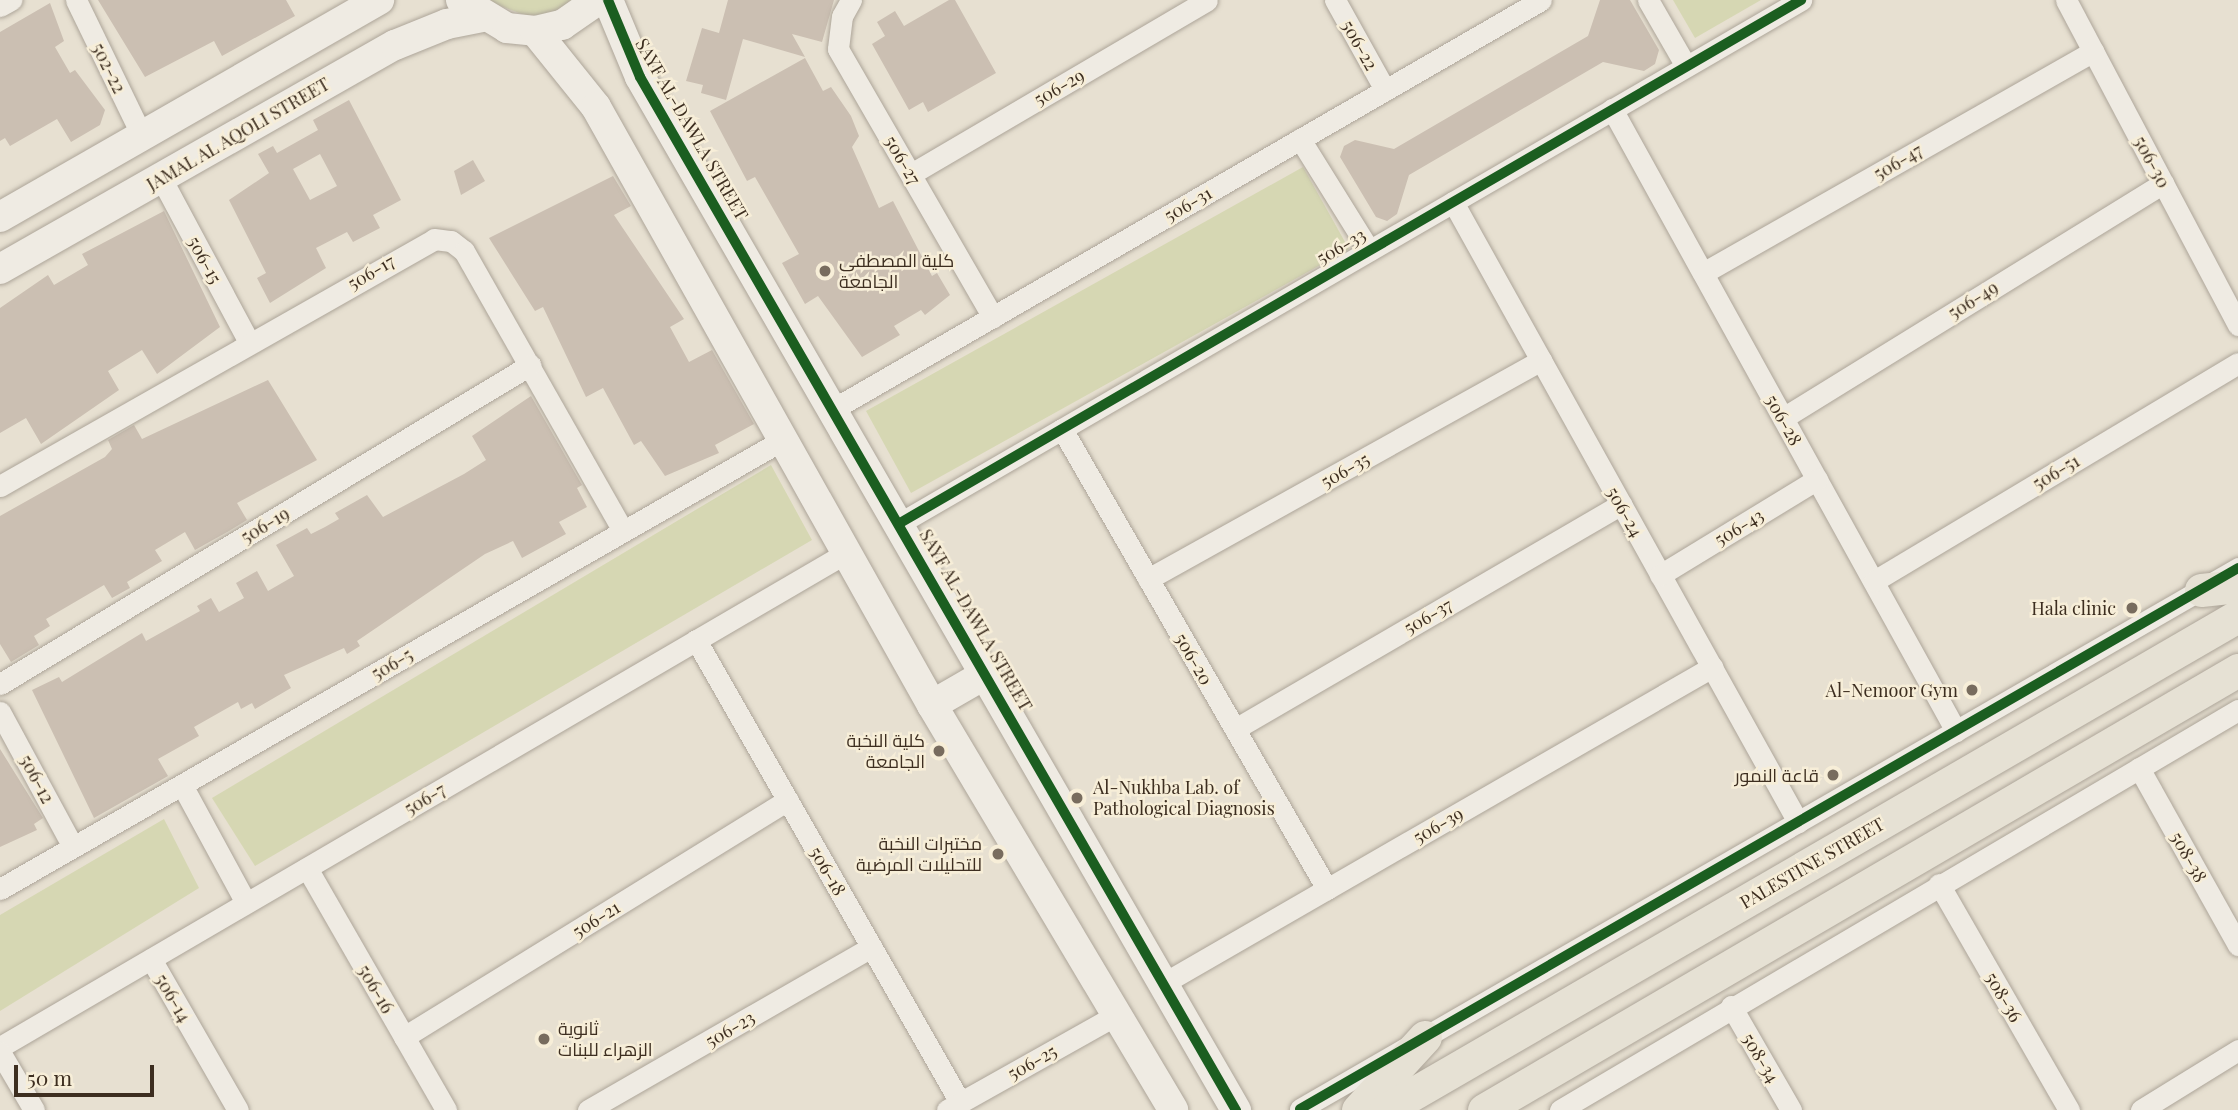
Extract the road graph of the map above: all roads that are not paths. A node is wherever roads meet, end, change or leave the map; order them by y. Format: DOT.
graph roads {
  1 [pos="10,0"];
  2 [pos="76,0"];
  3 [pos="379,0"];
  4 [pos="598,0"];
  5 [pos="608,0"];
  6 [pos="852,0"];
  7 [pos="1207,0"];
  8 [pos="1335,0"];
  9 [pos="1541,0"];
  10 [pos="1648,0"];
  11 [pos="1801,0"];
  12 [pos="2066,0"];
  13 [pos="0,6"];
  14 [pos="472,9"];
  15 [pos="536,31"];
  16 [pos="2093,51"];
  17 [pos="1686,66"];
  18 [pos="1385,90"];
  19 [pos="1612,109"];
  20 [pos="142,136"];
  21 [pos="1300,139"];
  22 [pos="911,174"];
  23 [pos="161,178"];
  24 [pos="2163,183"];
  25 [pos="1453,202"];
  26 [pos="0,217"];
  27 [pos="1369,250"];
  28 [pos="0,269"];
  29 [pos="1703,273"];
  30 [pos="993,317"];
  31 [pos="2238,325"];
  32 [pos="249,342"];
  33 [pos="1541,360"];
  34 [pos="2238,363"];
  35 [pos="530,365"];
  36 [pos="835,408"];
  37 [pos="1783,418"];
  38 [pos="1062,429"];
  39 [pos="784,439"];
  40 [pos="1818,479"];
  41 [pos="0,486"];
  42 [pos="1621,504"];
  43 [pos="900,523"];
  44 [pos="623,531"];
  45 [pos="849,551"];
  46 [pos="2238,568"];
  47 [pos="1660,575"];
  48 [pos="1148,579"];
  49 [pos="1874,581"];
  50 [pos="2238,586"];
  51 [pos="2202,590"];
  52 [pos="2238,616"];
  53 [pos="696,640"];
  54 [pos="1712,667"];
  55 [pos="2238,670"];
  56 [pos="986,674"];
  57 [pos="0,684"];
  58 [pos="932,705"];
  59 [pos="2238,710"];
  60 [pos="0,712"];
  61 [pos="1235,729"];
  62 [pos="1956,730"];
  63 [pos="2139,768"];
  64 [pos="182,785"];
  65 [pos="788,800"];
  66 [pos="1798,822"];
  67 [pos="74,847"];
  68 [pos="307,867"];
  69 [pos="1939,884"];
  70 [pos="0,889"];
  71 [pos="1327,889"];
  72 [pos="246,903"];
  73 [pos="2238,945"];
  74 [pos="872,947"];
  75 [pos="151,959"];
  76 [pos="1164,983"];
  77 [pos="1731,1006"];
  78 [pos="1118,1014"];
  79 [pos="404,1037"];
  80 [pos="1425,1037"];
  81 [pos="0,1049"];
  82 [pos="2238,1050"];
  83 [pos="954,1106"];
  84 [pos="1300,1109"];
  85 [pos="34,1110"];
  86 [pos="238,1110"];
  87 [pos="446,1110"];
  88 [pos="589,1110"];
  89 [pos="1174,1110"];
  90 [pos="1236,1110"];
  91 [pos="1358,1110"];
  92 [pos="1385,1110"];
  93 [pos="1484,1110"];
  94 [pos="1560,1110"];
  95 [pos="1791,1110"];
  96 [pos="2068,1110"];
  97 [pos="2141,1110"];
  1 -- 13 [label="street"];
  2 -- 20 [label="street, 502-22"];
  3 -- 20 [label="street"];
  4 -- 15 [label="street"];
  5 -- 36 [label="street, SAYF AL-DAWLA STREET"];
  6 -- 22 [label="street, 506-27"];
  7 -- 22 [label="street, 506-29"];
  8 -- 18 [label="street, 506-22"];
  9 -- 18 [label="street, 506-31"];
  10 -- 17 [label="street"];
  11 -- 17 [label="street, 506-33"];
  12 -- 16 [label="street, 506-30"];
  14 -- 15 [label="street"];
  14 -- 23 [label="street, JAMAL AL AQOLI STREET"];
  15 -- 39 [label="street"];
  16 -- 24 [label="street, 506-30"];
  16 -- 29 [label="street, 506-47"];
  17 -- 19 [label="street, 506-33"];
  18 -- 21 [label="street, 506-31"];
  19 -- 25 [label="street, 506-33"];
  19 -- 29 [label="street, 506-28"];
  20 -- 26 [label="street"];
  21 -- 27 [label="street"];
  21 -- 30 [label="street, 506-31"];
  22 -- 30 [label="street, 506-27"];
  23 -- 28 [label="street, JAMAL AL AQOLI STREET"];
  23 -- 32 [label="street, 506-15"];
  24 -- 31 [label="street, 506-30"];
  24 -- 37 [label="street, 506-49"];
  25 -- 27 [label="street, 506-33"];
  25 -- 33 [label="street, 506-24"];
  27 -- 38 [label="street, 506-33"];
  29 -- 37 [label="street, 506-28"];
  30 -- 36 [label="street, 506-31"];
  32 -- 35 [label="street, 506-17"];
  32 -- 41 [label="street, 506-17"];
  33 -- 42 [label="street, 506-24"];
  33 -- 48 [label="street, 506-35"];
  34 -- 49 [label="street, 506-51"];
  35 -- 44 [label="street, 506-17"];
  35 -- 57 [label="street, 506-19"];
  36 -- 43 [label="street, SAYF AL-DAWLA STREET"];
  37 -- 40 [label="street, 506-28"];
  38 -- 43 [label="street, 506-33"];
  38 -- 48 [label="street, 506-20"];
  39 -- 44 [label="street, 506-5"];
  39 -- 45 [label="street"];
  40 -- 47 [label="street, 506-43"];
  40 -- 49 [label="street, 506-28"];
  42 -- 47 [label="street, 506-24"];
  42 -- 61 [label="street, 506-37"];
  43 -- 56 [label="street, SAYF AL-DAWLA STREET"];
  44 -- 64 [label="street, 506-5"];
  45 -- 53 [label="street, 506-7"];
  45 -- 58 [label="street"];
  46 -- 51 [label="street"];
  47 -- 54 [label="street, 506-24"];
  48 -- 61 [label="street, 506-20"];
  49 -- 62 [label="street, 506-28"];
  50 -- 51 [label="main road"];
  51 -- 62 [label="street"];
  52 -- 92 [label="main road, PALESTINE STREET"];
  53 -- 65 [label="street, 506-18"];
  53 -- 68 [label="street, 506-7"];
  54 -- 66 [label="street, 506-24"];
  54 -- 71 [label="street, 506-39"];
  55 -- 93 [label="main road"];
  56 -- 58 [label="street"];
  56 -- 76 [label="street, SAYF AL-DAWLA STREET"];
  58 -- 78 [label="street"];
  59 -- 63 [label="street"];
  60 -- 67 [label="street, 506-12"];
  61 -- 71 [label="street, 506-20"];
  62 -- 66 [label="street"];
  63 -- 69 [label="street"];
  63 -- 73 [label="street, 508-38"];
  64 -- 67 [label="street, 506-5"];
  64 -- 72 [label="street"];
  65 -- 74 [label="street, 506-18"];
  65 -- 79 [label="street, 506-21"];
  66 -- 80 [label="street"];
  67 -- 70 [label="street, 506-5"];
  68 -- 72 [label="street, 506-7"];
  68 -- 79 [label="street, 506-16"];
  69 -- 77 [label="street"];
  69 -- 96 [label="street, 508-36"];
  71 -- 76 [label="street, 506-39"];
  72 -- 75 [label="street, 506-7"];
  74 -- 83 [label="street, 506-18"];
  74 -- 88 [label="street, 506-23"];
  75 -- 81 [label="street, 506-7"];
  75 -- 86 [label="street, 506-14"];
  76 -- 90 [label="street, SAYF AL-DAWLA STREET"];
  77 -- 94 [label="street"];
  77 -- 95 [label="street, 508-34"];
  78 -- 83 [label="street, 506-25"];
  78 -- 89 [label="street"];
  79 -- 87 [label="street, 506-16"];
  80 -- 84 [label="street"];
  80 -- 91 [label="main road"];
  81 -- 85 [label="street"];
  82 -- 97 [label="street"];
}
